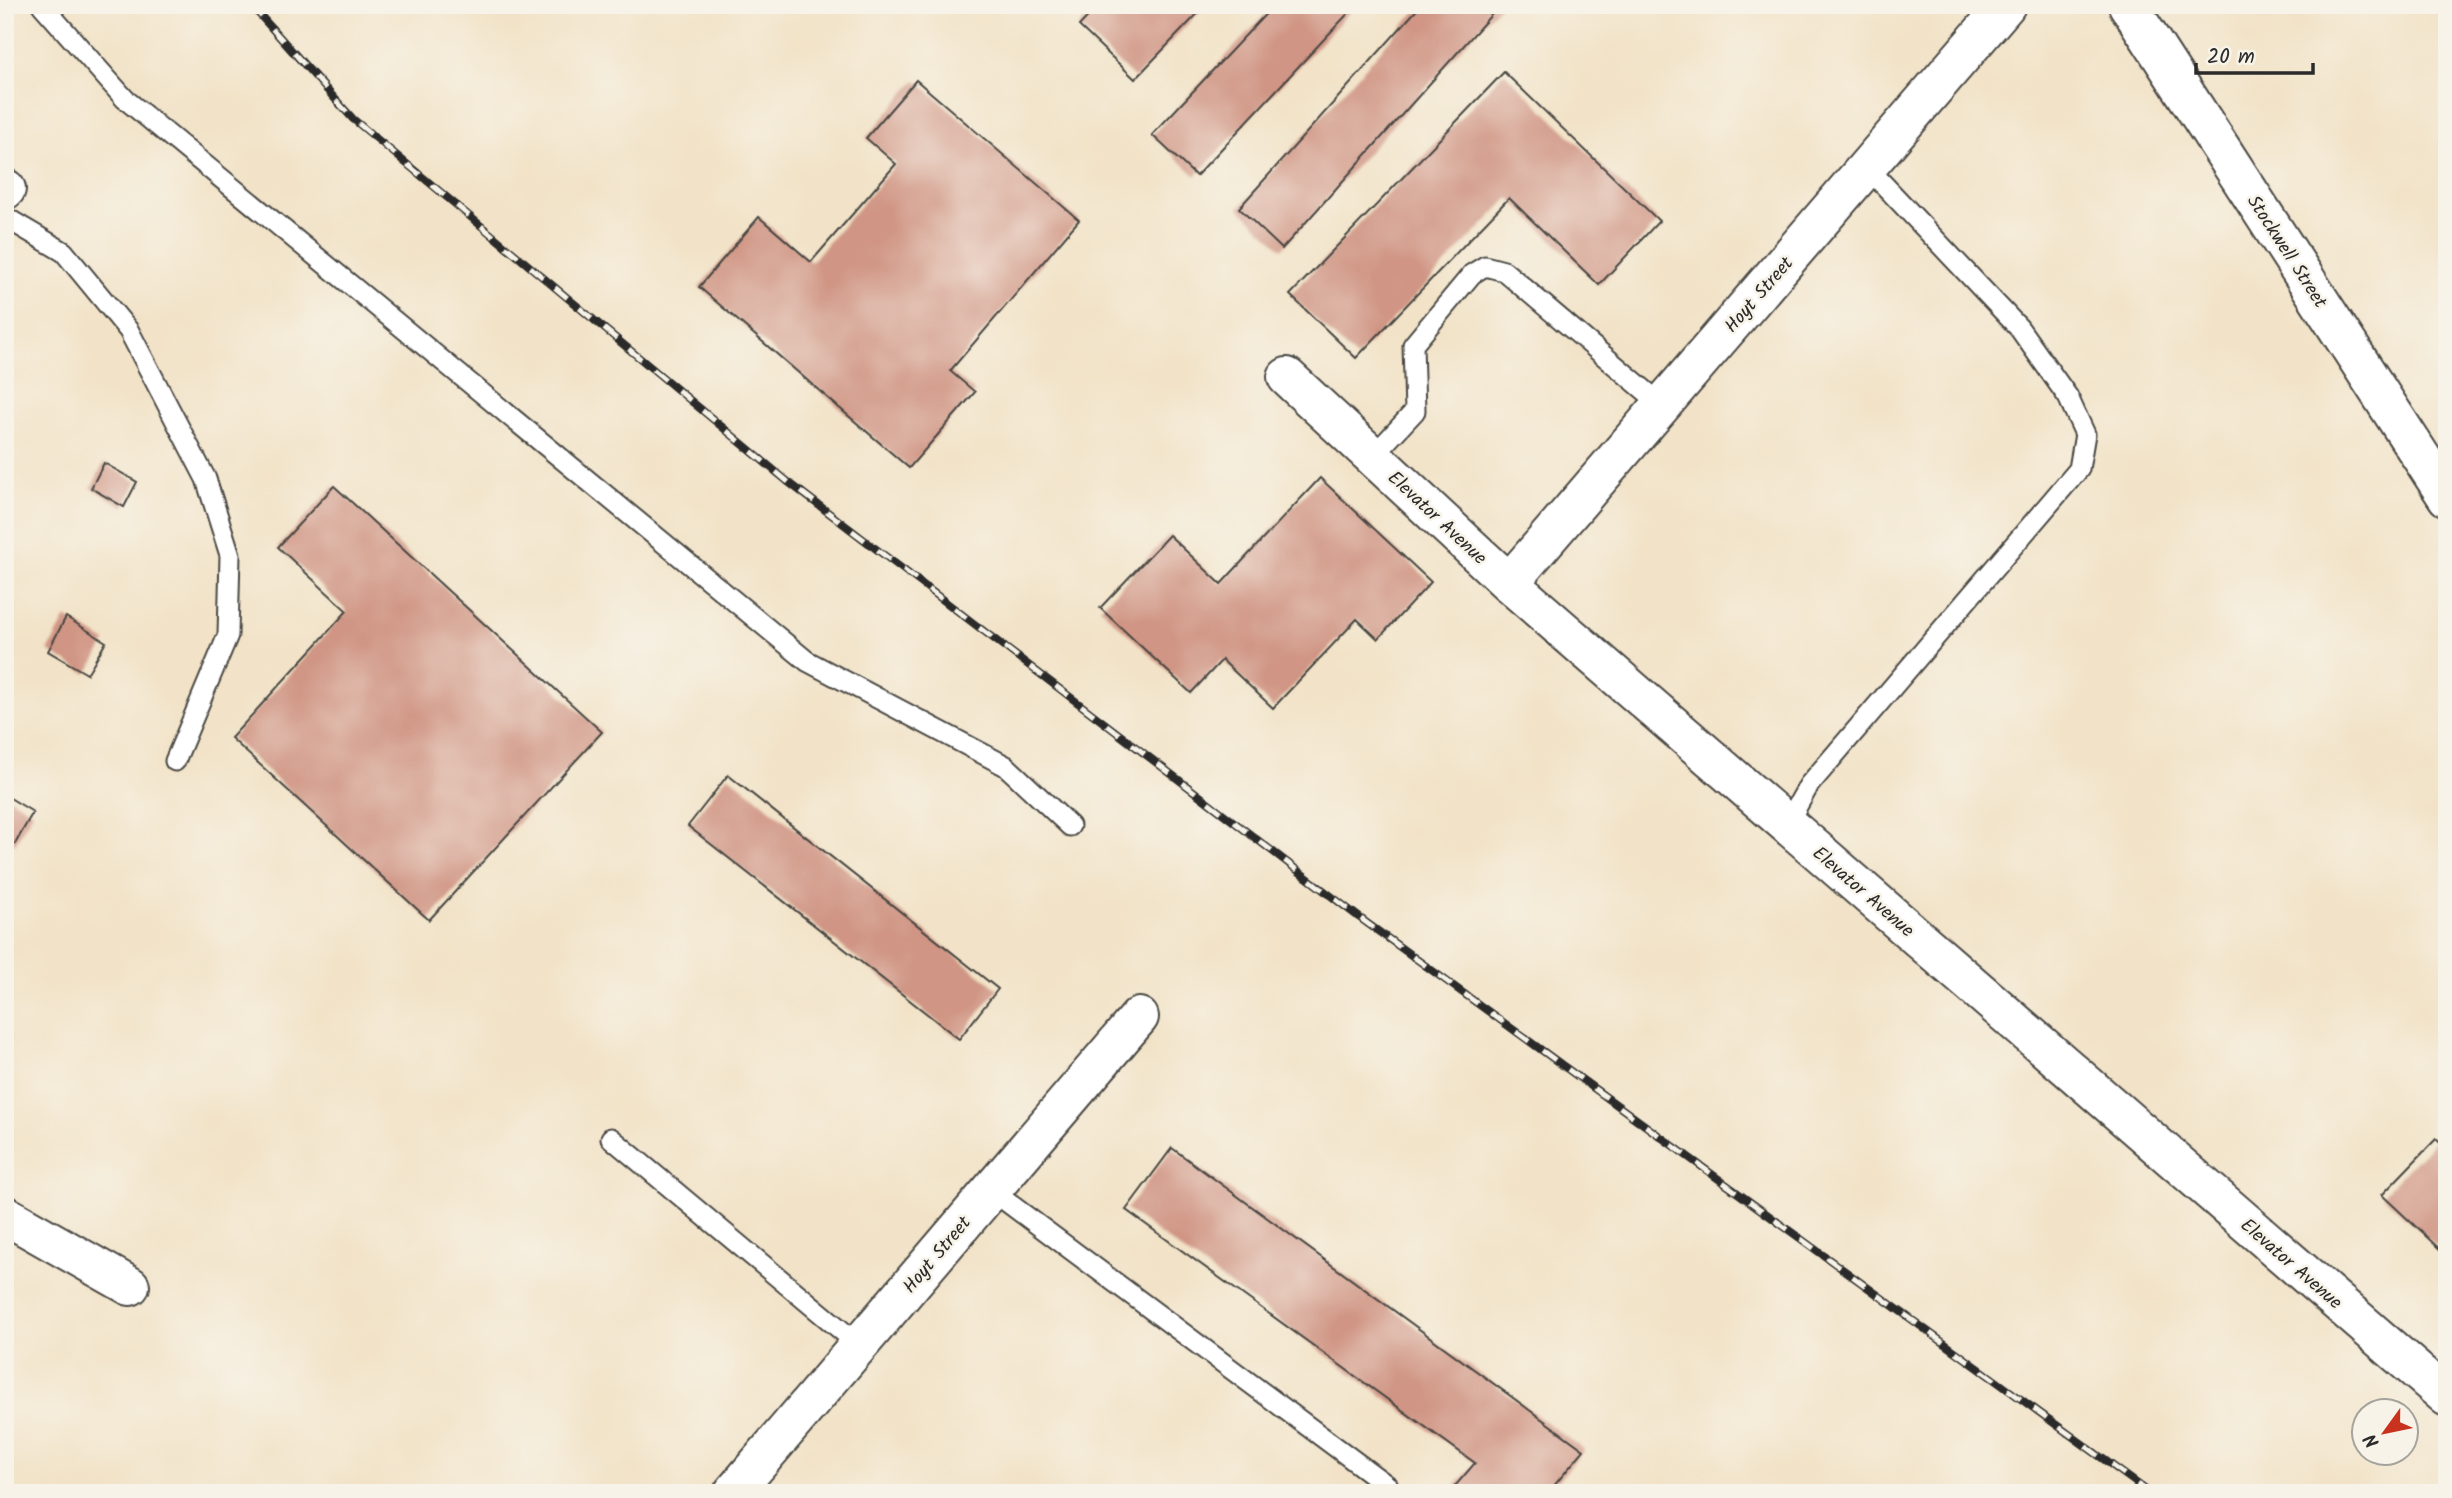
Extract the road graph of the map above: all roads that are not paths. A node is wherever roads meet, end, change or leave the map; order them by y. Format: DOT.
graph roads {
  1 [pos="42,5"];
  2 [pos="2006,5"];
  3 [pos="2128,5"];
  4 [pos="1867,167"];
  5 [pos="5,217"];
  6 [pos="1287,377"];
  7 [pos="1662,405"];
  8 [pos="1373,456"];
  9 [pos="2447,498"];
  10 [pos="1509,583"];
  11 [pos="175,761"];
  12 [pos="1787,824"];
  13 [pos="1070,826"];
  14 [pos="1139,1017"];
  15 [pos="611,1138"];
  16 [pos="991,1190"];
  17 [pos="5,1215"];
  18 [pos="130,1286"];
  19 [pos="859,1345"];
  20 [pos="2447,1397"];
  21 [pos="733,1493"];
  22 [pos="1382,1493"];
  1 -- 13 [label="lane"];
  2 -- 4 [label="street, Hoyt Street"];
  3 -- 9 [label="street, Stockwell Street"];
  4 -- 7 [label="street, Hoyt Street"];
  4 -- 12 [label="lane"];
  5 -- 11 [label="lane"];
  6 -- 8 [label="street, Elevator Avenue"];
  7 -- 8 [label="lane"];
  7 -- 10 [label="street, Hoyt Street"];
  8 -- 10 [label="street, Elevator Avenue"];
  10 -- 12 [label="street, Elevator Avenue"];
  12 -- 20 [label="street, Elevator Avenue"];
  14 -- 16 [label="street, Hoyt Street"];
  15 -- 19 [label="lane"];
  16 -- 19 [label="street, Hoyt Street"];
  16 -- 22 [label="lane"];
  17 -- 18 [label="street"];
  19 -- 21 [label="street, Hoyt Street"];
}
